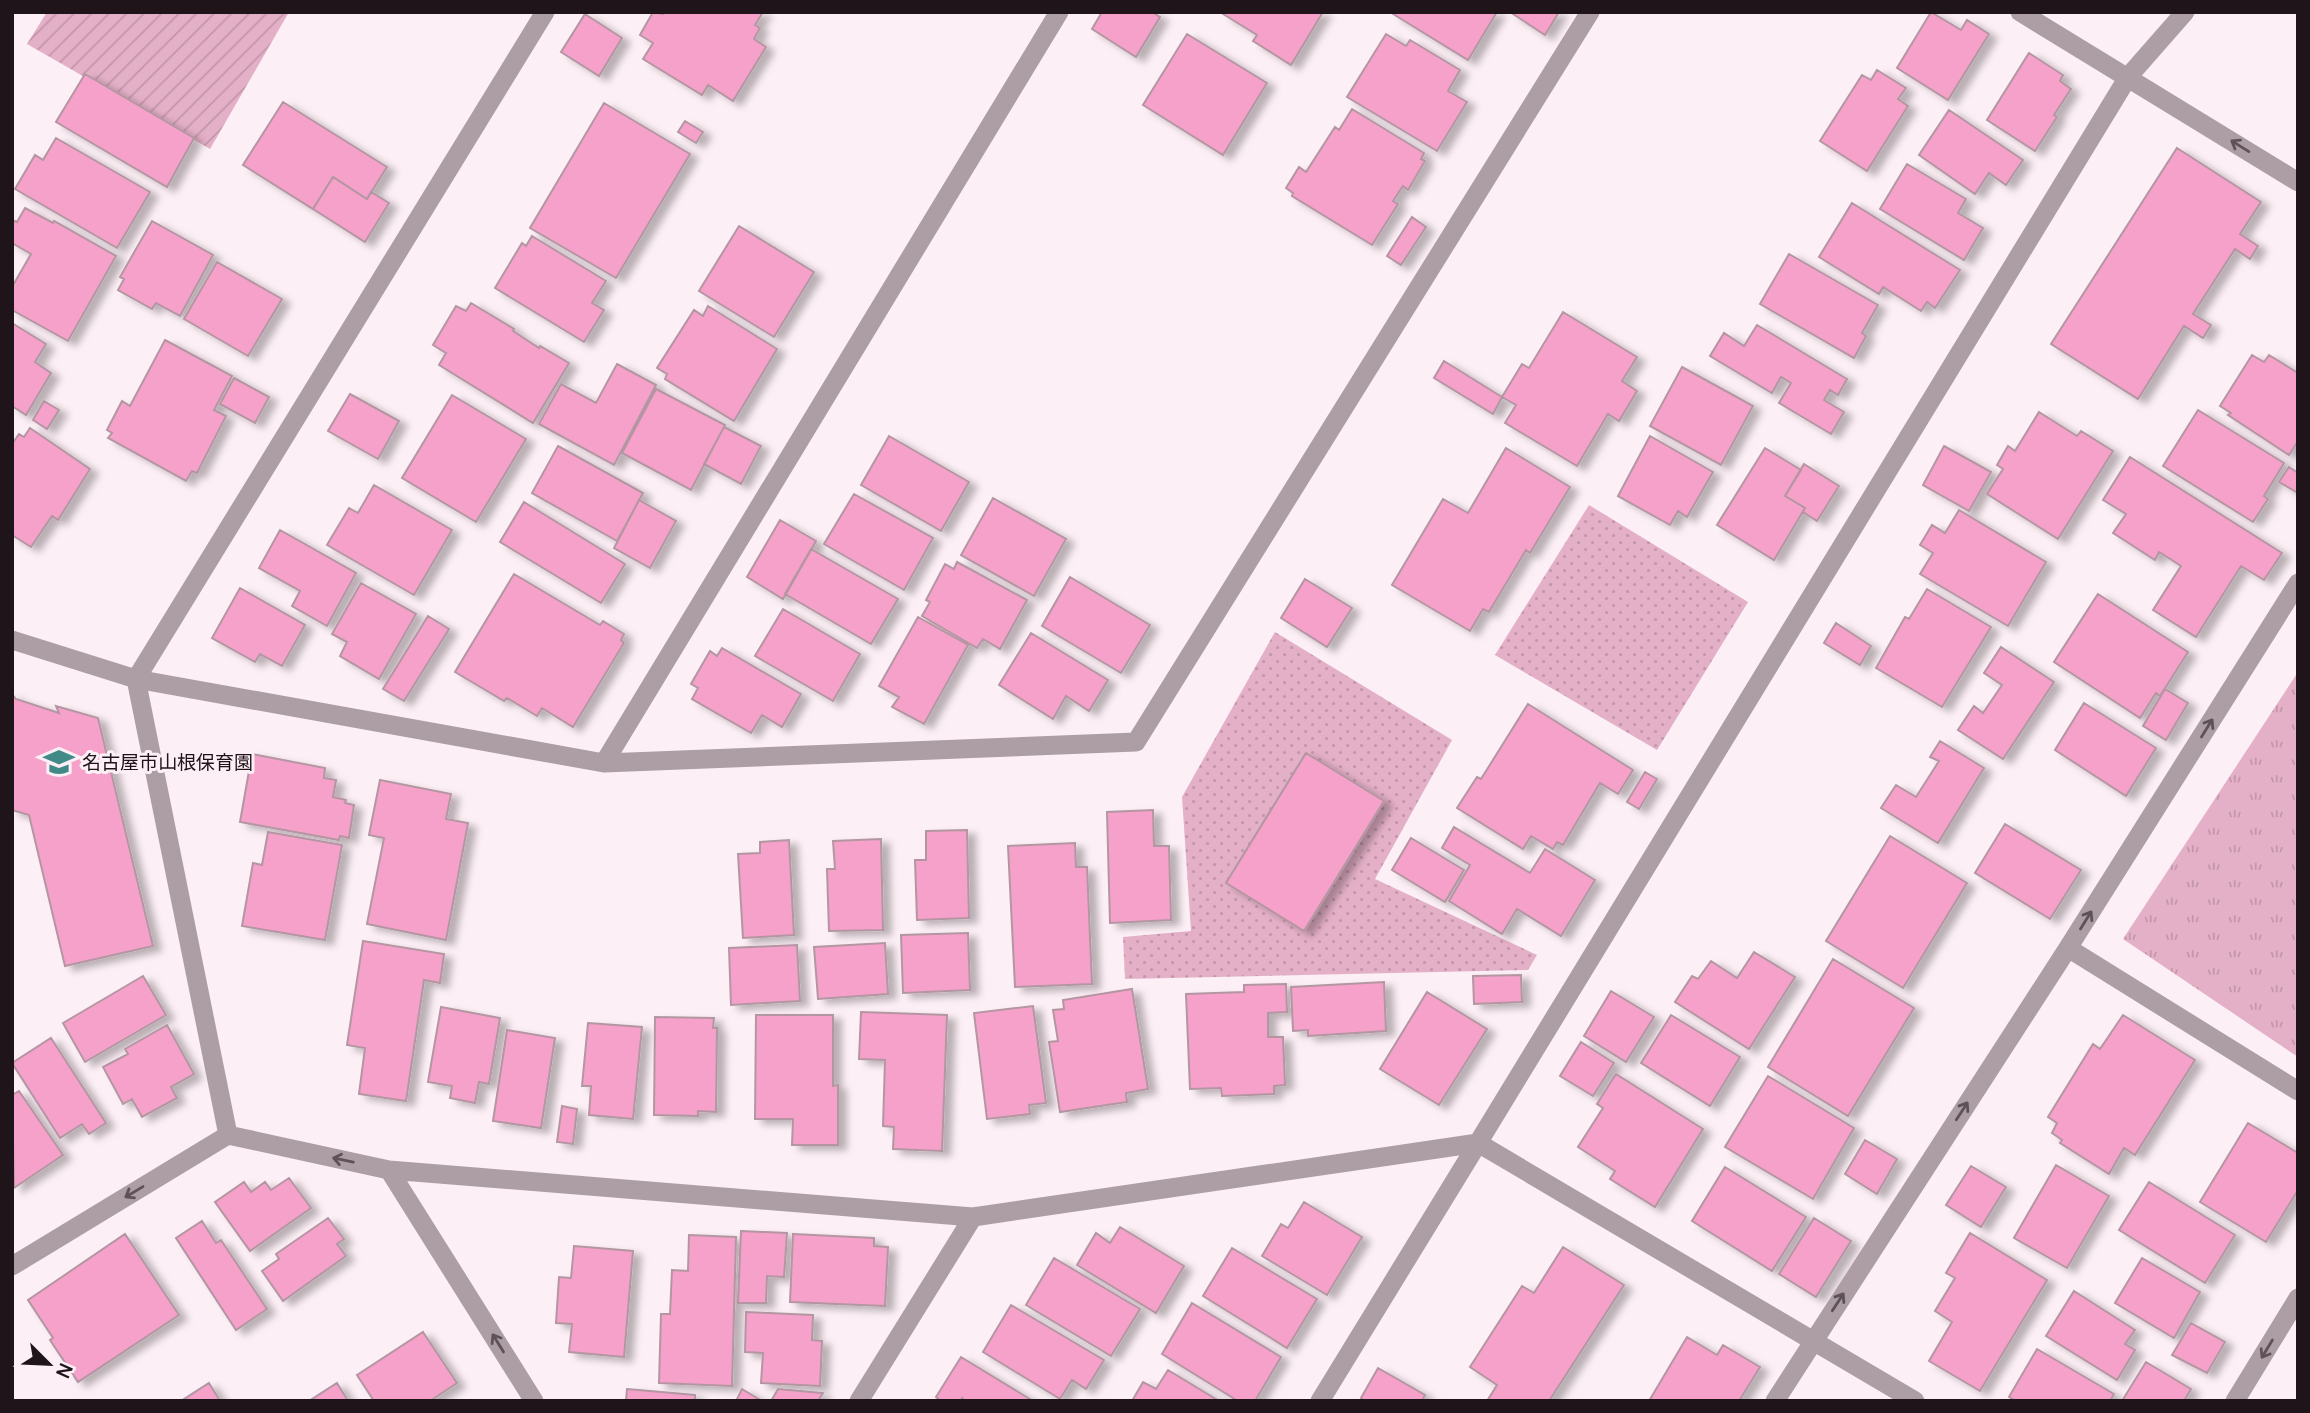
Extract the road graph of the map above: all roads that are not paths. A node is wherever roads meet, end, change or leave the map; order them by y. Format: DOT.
graph roads {
  1 [pos="545,12"];
  2 [pos="1059,12"];
  3 [pos="1590,12"];
  4 [pos="2020,12"];
  5 [pos="2185,12"];
  6 [pos="2127,77"];
  7 [pos="2298,182"];
  8 [pos="2298,583"];
  9 [pos="12,640"];
  10 [pos="136,679"];
  11 [pos="604,763"];
  12 [pos="2068,948"];
  13 [pos="2298,1091"];
  14 [pos="228,1135"];
  15 [pos="1478,1143"];
  16 [pos="389,1170"];
  17 [pos="973,1217"];
  18 [pos="12,1266"];
  19 [pos="2298,1298"];
  20 [pos="1813,1340"];
  21 [pos="534,1401"];
  22 [pos="859,1401"];
  23 [pos="1320,1401"];
  24 [pos="1775,1401"];
  25 [pos="1915,1401"];
  26 [pos="2235,1401"];
  1 -- 10 [label="street"];
  2 -- 11 [label="street"];
  3 -- 11 [label="street"];
  4 -- 6 [label="street"];
  5 -- 6 [label="street"];
  7 -- 6 [label="street, one-way"];
  6 -- 15 [label="street"];
  12 -- 8 [label="street, one-way"];
  9 -- 10 [label="street"];
  10 -- 11 [label="street"];
  10 -- 14 [label="street"];
  12 -- 13 [label="street"];
  20 -- 12 [label="street, one-way"];
  16 -- 14 [label="street, one-way"];
  14 -- 18 [label="street, one-way"];
  15 -- 17 [label="street"];
  15 -- 20 [label="street"];
  15 -- 23 [label="street"];
  16 -- 17 [label="street"];
  21 -- 16 [label="street, one-way"];
  17 -- 22 [label="street"];
  19 -- 26 [label="street, one-way"];
  20 -- 24 [label="street"];
  20 -- 25 [label="street"];
}
